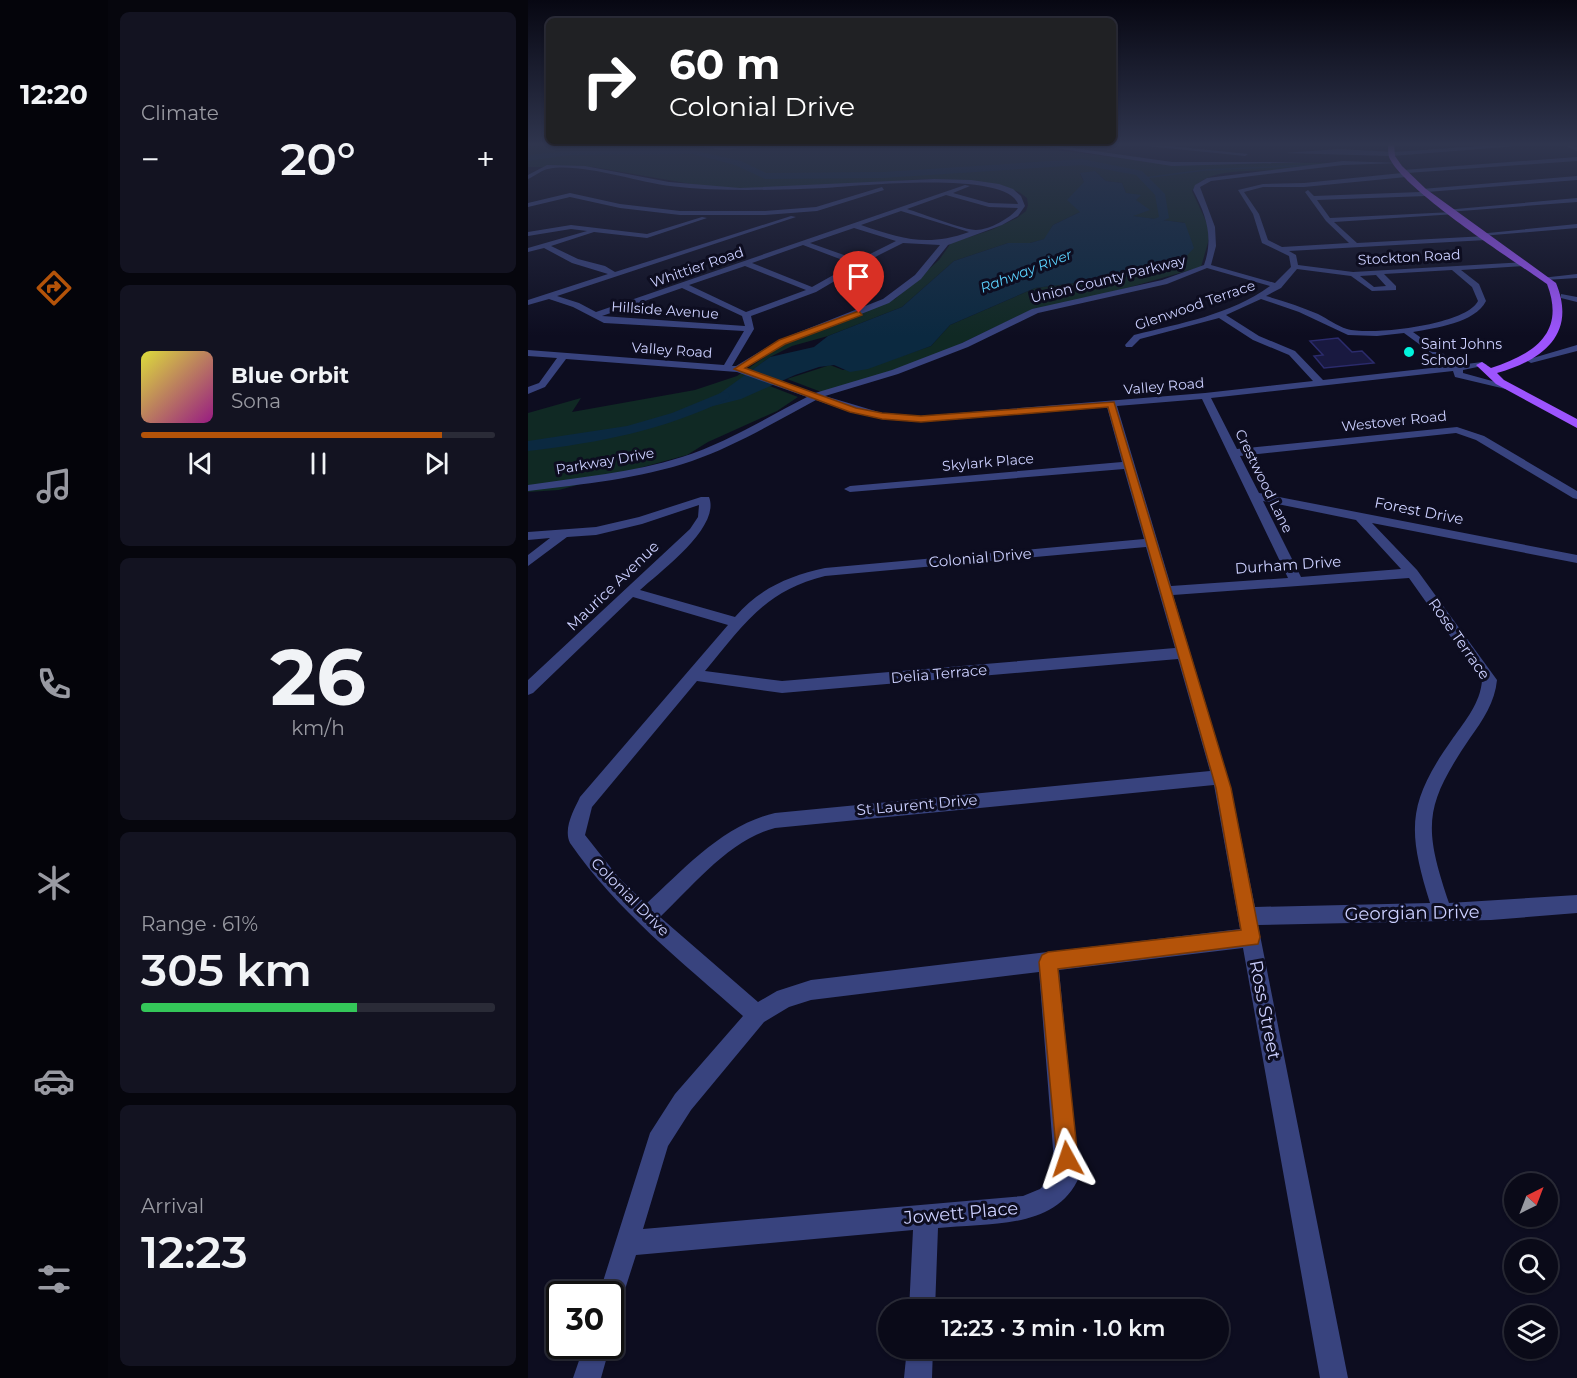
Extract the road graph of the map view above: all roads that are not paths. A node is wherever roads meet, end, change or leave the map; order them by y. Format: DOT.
graph roads {
  1 [pos="630,207"];
  2 [pos="822,207"];
  3 [pos="1021,207"];
  4 [pos="1206,207"];
  5 [pos="1252,207"];
  6 [pos="1319,207"];
  7 [pos="1444,207"];
  8 [pos="1500,207"];
  9 [pos="900,208"];
  10 [pos="817,209"];
  11 [pos="1450,212"];
  12 [pos="716,214"];
  13 [pos="1328,220"];
  14 [pos="853,225"];
  15 [pos="1577,226"];
  16 [pos="598,230"];
  17 [pos="976,232"];
  18 [pos="528,234"];
  19 [pos="1483,236"];
  20 [pos="902,241"];
  21 [pos="803,243"];
  22 [pos="945,243"];
  23 [pos="1354,244"];
  24 [pos="545,245"];
  25 [pos="1283,249"];
  26 [pos="528,250"];
  27 [pos="744,263"];
  28 [pos="858,263"];
  29 [pos="1524,264"];
  30 [pos="1207,267"];
  31 [pos="1295,267"];
  32 [pos="1454,268"];
  33 [pos="1378,273"];
  34 [pos="615,274"];
  35 [pos="1353,274"];
  36 [pos="1577,276"];
  37 [pos="1545,278"];
  38 [pos="682,285"];
  39 [pos="1278,286"];
  40 [pos="813,290"];
  41 [pos="548,296"];
  42 [pos="1564,296"];
  43 [pos="1262,297"];
  44 [pos="1577,300"];
  45 [pos="530,301"];
  46 [pos="1571,311"];
  47 [pos="1219,314"];
  48 [pos="596,315"];
  49 [pos="746,315"];
  50 [pos="750,328"];
  51 [pos="1405,330"];
  52 [pos="1565,332"];
  53 [pos="1552,344"];
  54 [pos="1129,345"];
  55 [pos="1577,348"];
  56 [pos="528,353"];
  57 [pos="563,356"];
  58 [pos="1531,360"];
  59 [pos="727,367"];
  60 [pos="1488,369"];
  61 [pos="742,370"];
  62 [pos="1458,371"];
  63 [pos="1519,379"];
  64 [pos="1321,384"];
  65 [pos="528,391"];
  66 [pos="816,396"];
  67 [pos="1204,396"];
  68 [pos="1111,404"];
  69 [pos="1576,423"];
  70 [pos="1233,453"];
  71 [pos="1129,465"];
  72 [pos="528,488"];
  73 [pos="850,489"];
  74 [pos="1254,496"];
  75 [pos="1577,496"];
  76 [pos="1360,517"];
  77 [pos="563,534"];
  78 [pos="528,536"];
  79 [pos="1152,542"];
  80 [pos="1577,559"];
  81 [pos="528,562"];
  82 [pos="1412,573"];
  83 [pos="1296,580"];
  84 [pos="1166,591"];
  85 [pos="630,592"];
  86 [pos="738,623"];
  87 [pos="1184,653"];
  88 [pos="694,675"];
  89 [pos="528,689"];
  90 [pos="1220,777"];
  91 [pos="1577,904"];
  92 [pos="1442,912"];
  93 [pos="647,916"];
  94 [pos="1248,916"];
  95 [pos="1251,937"];
  96 [pos="1048,962"];
  97 [pos="757,1015"];
  98 [pos="926,1216"];
  99 [pos="627,1243"];
  100 [pos="615,1281"];
  101 [pos="922,1299"];
  102 [pos="593,1359"];
  103 [pos="919,1359"];
  104 [pos="587,1378"];
  105 [pos="918,1378"];
  106 [pos="1334,1378"];
  1 -- 12 [label="street"];
  2 -- 10 [label="street"];
  3 -- 17 [label="street"];
  4 -- 30 [label="street, Union County Parkway"];
  5 -- 25 [label="street"];
  6 -- 13 [label="street"];
  7 -- 11 [label="main road"];
  8 -- 11 [label="street"];
  9 -- 14 [label="street, Whittier Road"];
  9 -- 17 [label="street"];
  10 -- 12 [label="street"];
  10 -- 34 [label="street"];
  11 -- 13 [label="street"];
  11 -- 19 [label="main road"];
  12 -- 16 [label="street"];
  13 -- 23 [label="street"];
  14 -- 20 [label="street"];
  14 -- 21 [label="street, Whittier Road"];
  15 -- 19 [label="street"];
  16 -- 18 [label="street"];
  16 -- 24 [label="street"];
  17 -- 22 [label="street"];
  19 -- 23 [label="street"];
  19 -- 29 [label="main road"];
  20 -- 22 [label="street"];
  20 -- 28 [label="street"];
  21 -- 27 [label="street, Whittier Road"];
  21 -- 28 [label="street"];
  22 -- 61 [label="street"];
  23 -- 25 [label="street"];
  24 -- 26 [label="street"];
  24 -- 34 [label="street"];
  25 -- 31 [label="street"];
  27 -- 38 [label="street, Whittier Road"];
  27 -- 40 [label="street"];
  28 -- 40 [label="street"];
  29 -- 32 [label="street, Stockton Road"];
  29 -- 37 [label="main road"];
  30 -- 39 [label="street"];
  30 -- 66 [label="street, Union County Parkway"];
  31 -- 35 [label="street, Stockton Road"];
  31 -- 39 [label="street, Glenwood Terrace"];
  32 -- 33 [label="street, Stockton Road"];
  32 -- 51 [label="street"];
  33 -- 35 [label="street, Stockton Road"];
  33 -- 35 [label="street"];
  34 -- 41 [label="street"];
  36 -- 37 [label="street"];
  37 -- 42 [label="main road"];
  38 -- 48 [label="street, Whittier Road"];
  38 -- 49 [label="street"];
  39 -- 43 [label="street, Glenwood Terrace"];
  40 -- 49 [label="street"];
  41 -- 45 [label="street"];
  41 -- 48 [label="street, Hillside Avenue"];
  42 -- 44 [label="street"];
  42 -- 46 [label="main road"];
  43 -- 47 [label="street, Glenwood Terrace"];
  43 -- 51 [label="street"];
  47 -- 54 [label="street, Glenwood Terrace"];
  47 -- 64 [label="street"];
  48 -- 50 [label="street, Hillside Avenue"];
  49 -- 50 [label="street"];
  50 -- 59 [label="street"];
  51 -- 62 [label="street"];
  52 -- 53 [label="main road"];
  53 -- 58 [label="main road"];
  53 -- 60 [label="main road"];
  55 -- 58 [label="street"];
  56 -- 57 [label="street, Valley Road"];
  57 -- 59 [label="street, Valley Road"];
  57 -- 65 [label="street"];
  58 -- 63 [label="main road"];
  59 -- 61 [label="street, Valley Road"];
  60 -- 62 [label="street, Valley Road"];
  60 -- 63 [label="main road"];
  60 -- 63 [label="main road"];
  61 -- 66 [label="street, Valley Road"];
  62 -- 63 [label="street"];
  62 -- 64 [label="street, Valley Road"];
  63 -- 69 [label="main road"];
  64 -- 67 [label="street, Valley Road"];
  66 -- 68 [label="street, Valley Road"];
  66 -- 72 [label="street, Parkway Drive"];
  67 -- 68 [label="street, Valley Road"];
  67 -- 70 [label="street, Crestwood Lane"];
  68 -- 71 [label="street, Ross Street"];
  70 -- 74 [label="street, Crestwood Lane"];
  70 -- 75 [label="street, Westover Road"];
  71 -- 73 [label="street, Skylark Place"];
  71 -- 79 [label="street, Ross Street"];
  74 -- 76 [label="street, Forest Drive"];
  74 -- 83 [label="street, Crestwood Lane"];
  76 -- 80 [label="street, Forest Drive"];
  76 -- 82 [label="street, Rose Terrace"];
  77 -- 78 [label="street"];
  77 -- 81 [label="street"];
  77 -- 85 [label="street, Maurice Avenue"];
  79 -- 84 [label="street, Ross Street"];
  79 -- 86 [label="street, Colonial Drive"];
  82 -- 83 [label="street, Durham Drive"];
  82 -- 92 [label="street, Rose Terrace"];
  83 -- 84 [label="street, Durham Drive"];
  84 -- 87 [label="street, Ross Street"];
  85 -- 86 [label="street"];
  85 -- 89 [label="street, Maurice Avenue"];
  86 -- 88 [label="street, Colonial Drive"];
  87 -- 88 [label="street, Delia Terrace"];
  87 -- 90 [label="street, Ross Street"];
  88 -- 93 [label="street, Colonial Drive"];
  90 -- 93 [label="street, St Laurent Drive"];
  90 -- 94 [label="street, Ross Street"];
  91 -- 92 [label="street, Georgian Drive"];
  92 -- 94 [label="street, Georgian Drive"];
  93 -- 97 [label="street, Colonial Drive"];
  94 -- 95 [label="street, Ross Street"];
  95 -- 96 [label="street"];
  95 -- 106 [label="street, Ross Street"];
  96 -- 97 [label="street"];
  96 -- 98 [label="street, Jowett Place"];
  97 -- 99 [label="street"];
  98 -- 99 [label="street, Jowett Place"];
  98 -- 101 [label="street"];
  99 -- 100 [label="street"];
  102 -- 104 [label="street"];
  103 -- 105 [label="street"];
}
